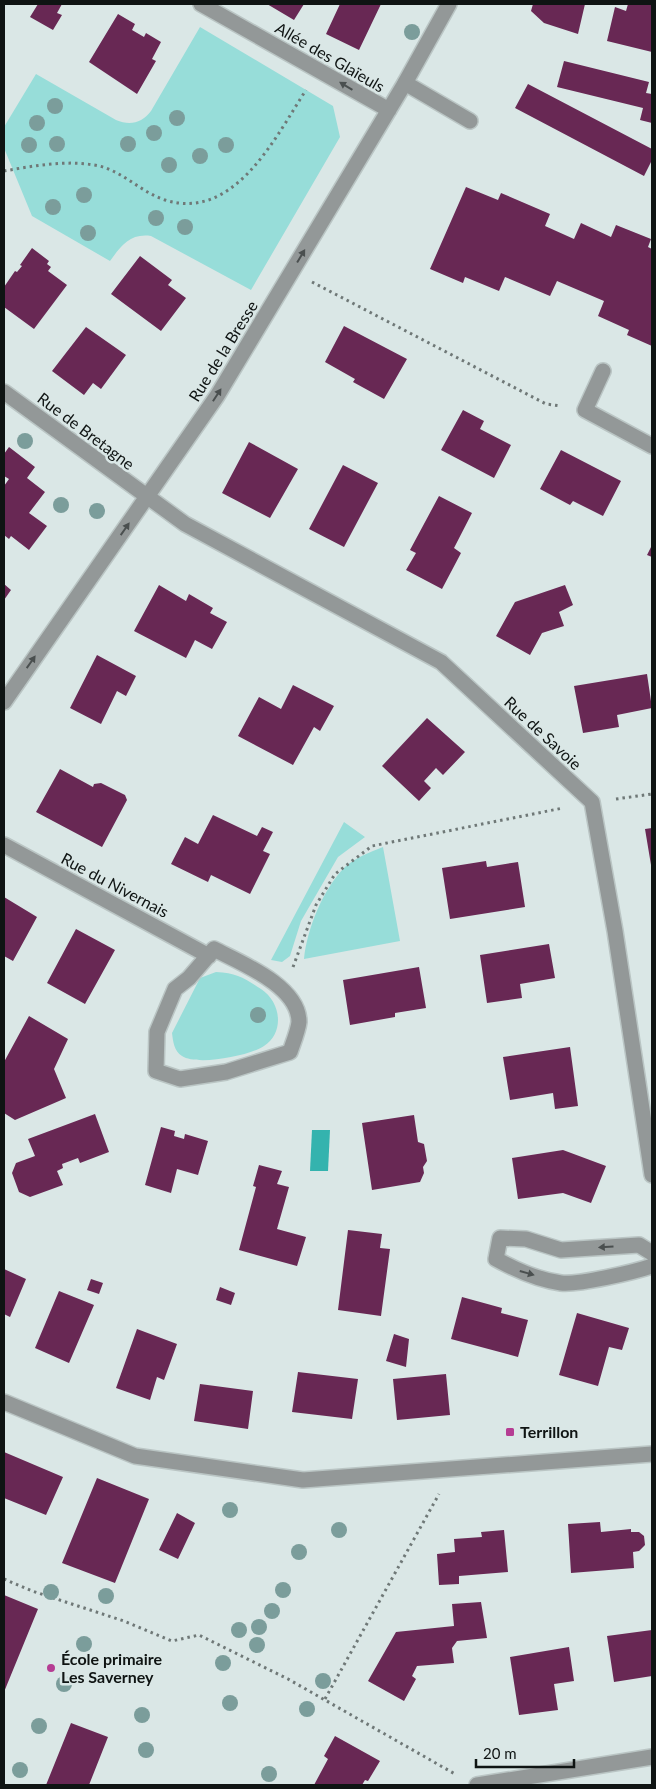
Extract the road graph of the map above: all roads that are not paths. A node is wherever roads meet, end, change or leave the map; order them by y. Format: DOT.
graph roads {
  1 [pos="201,4"];
  2 [pos="449,4"];
  3 [pos="405,83"];
  4 [pos="389,110"];
  5 [pos="470,121"];
  6 [pos="603,371"];
  7 [pos="4,392"];
  8 [pos="652,446"];
  9 [pos="147,498"];
  10 [pos="4,702"];
  11 [pos="4,845"];
  12 [pos="209,956"];
  13 [pos="652,1175"];
  14 [pos="652,1253"];
  15 [pos="652,1266"];
  16 [pos="4,1402"];
  17 [pos="652,1454"];
  18 [pos="652,1757"];
  19 [pos="477,1785"];
  4 -- 1 [label="street, Allée des Glaïeuls, one-way"];
  2 -- 3 [label="street, Rue de la Bresse"];
  3 -- 4 [label="street, Rue de la Bresse"];
  3 -- 5 [label="street"];
  9 -- 4 [label="street, Rue de la Bresse, one-way"];
  6 -- 8 [label="street"];
  7 -- 9 [label="street, Rue de Bretagne"];
  10 -- 9 [label="street, Rue de la Bresse, one-way"];
  9 -- 13 [label="street, Rue de Savoie"];
  11 -- 12 [label="street, Rue du Nivernais"];
  12 -- 12 [label="street, Rue du Nivernais"];
  14 -- 15 [label="street, one-way"];
  16 -- 17 [label="street"];
  18 -- 19 [label="street"];
}
